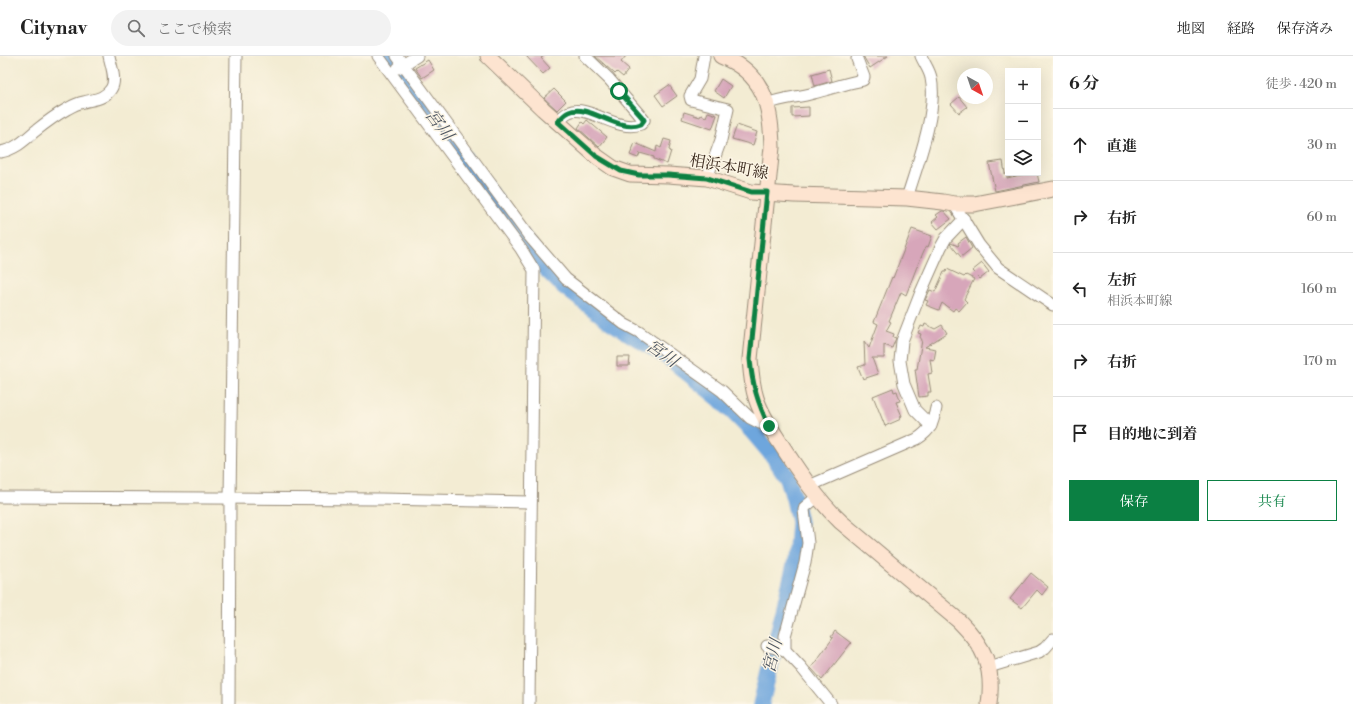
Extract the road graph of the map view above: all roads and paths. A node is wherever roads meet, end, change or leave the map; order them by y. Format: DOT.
graph roads {
  1 [pos="109,56"];
  2 [pos="236,56"];
  3 [pos="378,56"];
  4 [pos="417,56"];
  5 [pos="488,56"];
  6 [pos="585,56"];
  7 [pos="704,56"];
  8 [pos="722,56"];
  9 [pos="921,56"];
  10 [pos="857,59"];
  11 [pos="397,66"];
  12 [pos="767,104"];
  13 [pos="558,122"];
  14 [pos="0,152"];
  15 [pos="707,178"];
  16 [pos="1053,189"];
  17 [pos="767,192"];
  18 [pos="907,198"];
  19 [pos="954,204"];
  20 [pos="964,220"];
  21 [pos="1053,305"];
  22 [pos="936,408"];
  23 [pos="769,426"];
  24 [pos="931,426"];
  25 [pos="813,491"];
  26 [pos="0,497"];
  27 [pos="230,499"];
  28 [pos="531,502"];
  29 [pos="1053,639"];
  30 [pos="989,667"];
  31 [pos="229,704"];
  32 [pos="529,704"];
  33 [pos="831,704"];
  34 [pos="989,704"];
  1 -- 14 [label="street"];
  2 -- 27 [label="street"];
  3 -- 11 [label="street"];
  4 -- 11 [label="street"];
  5 -- 13 [label="street, 相浜本町線"];
  6 -- 13 [label="street"];
  7 -- 15 [label="street"];
  8 -- 12 [label="street"];
  9 -- 18 [label="street"];
  10 -- 12 [label="street"];
  11 -- 23 [label="street"];
  11 -- 28 [label="street"];
  12 -- 17 [label="street"];
  13 -- 15 [label="street, 相浜本町線"];
  15 -- 17 [label="street, 相浜本町線"];
  16 -- 19 [label="street, 相浜本町線"];
  17 -- 18 [label="street, 相浜本町線"];
  17 -- 23 [label="street"];
  18 -- 19 [label="street, 相浜本町線"];
  19 -- 20 [label="street"];
  20 -- 21 [label="street"];
  20 -- 24 [label="street"];
  22 -- 24 [label="street"];
  23 -- 25 [label="street"];
  24 -- 25 [label="street"];
  25 -- 30 [label="street"];
  25 -- 33 [label="street"];
  26 -- 27 [label="street"];
  27 -- 28 [label="street"];
  27 -- 31 [label="street"];
  28 -- 32 [label="street"];
  29 -- 30 [label="street"];
  30 -- 34 [label="street"];
}
